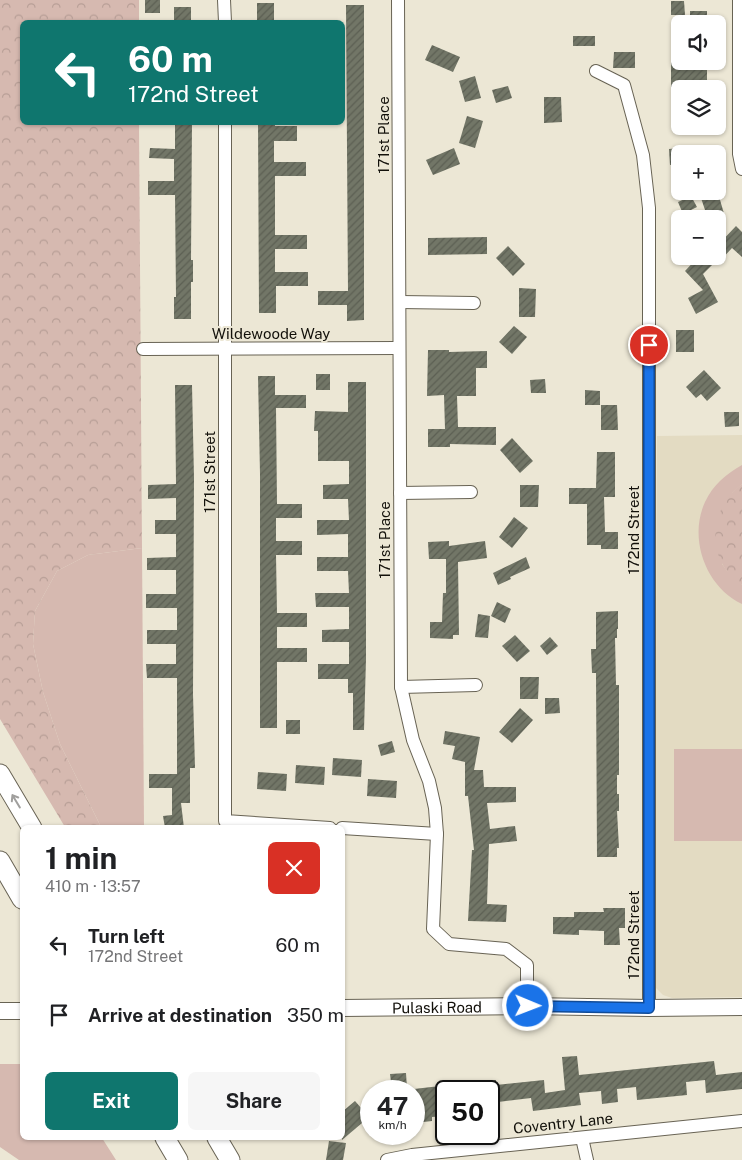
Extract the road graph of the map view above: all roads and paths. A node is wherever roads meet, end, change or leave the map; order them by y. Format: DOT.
graph roads {
  1 [pos="224,0"];
  2 [pos="398,0"];
  3 [pos="738,0"];
  4 [pos="225,20"];
  5 [pos="596,71"];
  6 [pos="225,125"];
  7 [pos="742,169"];
  8 [pos="400,302"];
  9 [pos="474,302"];
  10 [pos="399,348"];
  11 [pos="226,349"];
  12 [pos="143,350"];
  13 [pos="471,492"];
  14 [pos="400,493"];
  15 [pos="476,686"];
  16 [pos="401,687"];
  17 [pos="0,774"];
  18 [pos="30,825"];
  19 [pos="285,825"];
  20 [pos="345,828"];
  21 [pos="438,834"];
  22 [pos="0,861"];
  23 [pos="20,896"];
  24 [pos="528,1006"];
  25 [pos="742,1007"];
  26 [pos="345,1008"];
  27 [pos="649,1008"];
  28 [pos="20,1010"];
  29 [pos="0,1011"];
  30 [pos="742,1121"];
  31 [pos="582,1138"];
  32 [pos="166,1140"];
  33 [pos="218,1140"];
  34 [pos="178,1160"];
  35 [pos="230,1160"];
  36 [pos="387,1160"];
  37 [pos="587,1160"];
  1 -- 4 [label="street"];
  2 -- 8 [label="street, 171st Place"];
  3 -- 7 [label="street"];
  5 -- 27 [label="street, 172nd Street"];
  6 -- 11 [label="street, 171st Street"];
  8 -- 9 [label="street"];
  8 -- 10 [label="street, 171st Place"];
  10 -- 11 [label="street, Wildewoode Way"];
  10 -- 14 [label="street, 171st Place"];
  11 -- 12 [label="street, Wildewoode Way"];
  11 -- 19 [label="street, 171st Street"];
  13 -- 14 [label="street"];
  14 -- 16 [label="street, 171st Place"];
  15 -- 16 [label="street"];
  16 -- 21 [label="street, 171st Place"];
  18 -- 17 [label="highway, one-way"];
  20 -- 21 [label="street"];
  21 -- 24 [label="street, 171st Place"];
  22 -- 23 [label="highway"];
  24 -- 26 [label="main road, Pulaski Road"];
  24 -- 27 [label="main road, Pulaski Road"];
  25 -- 27 [label="main road, Pulaski Road"];
  28 -- 29 [label="main road"];
  30 -- 31 [label="street, Coventry Lane"];
  31 -- 36 [label="street, Coventry Lane"];
  31 -- 37 [label="street"];
  32 -- 34 [label="highway"];
  33 -- 35 [label="highway"];
}
